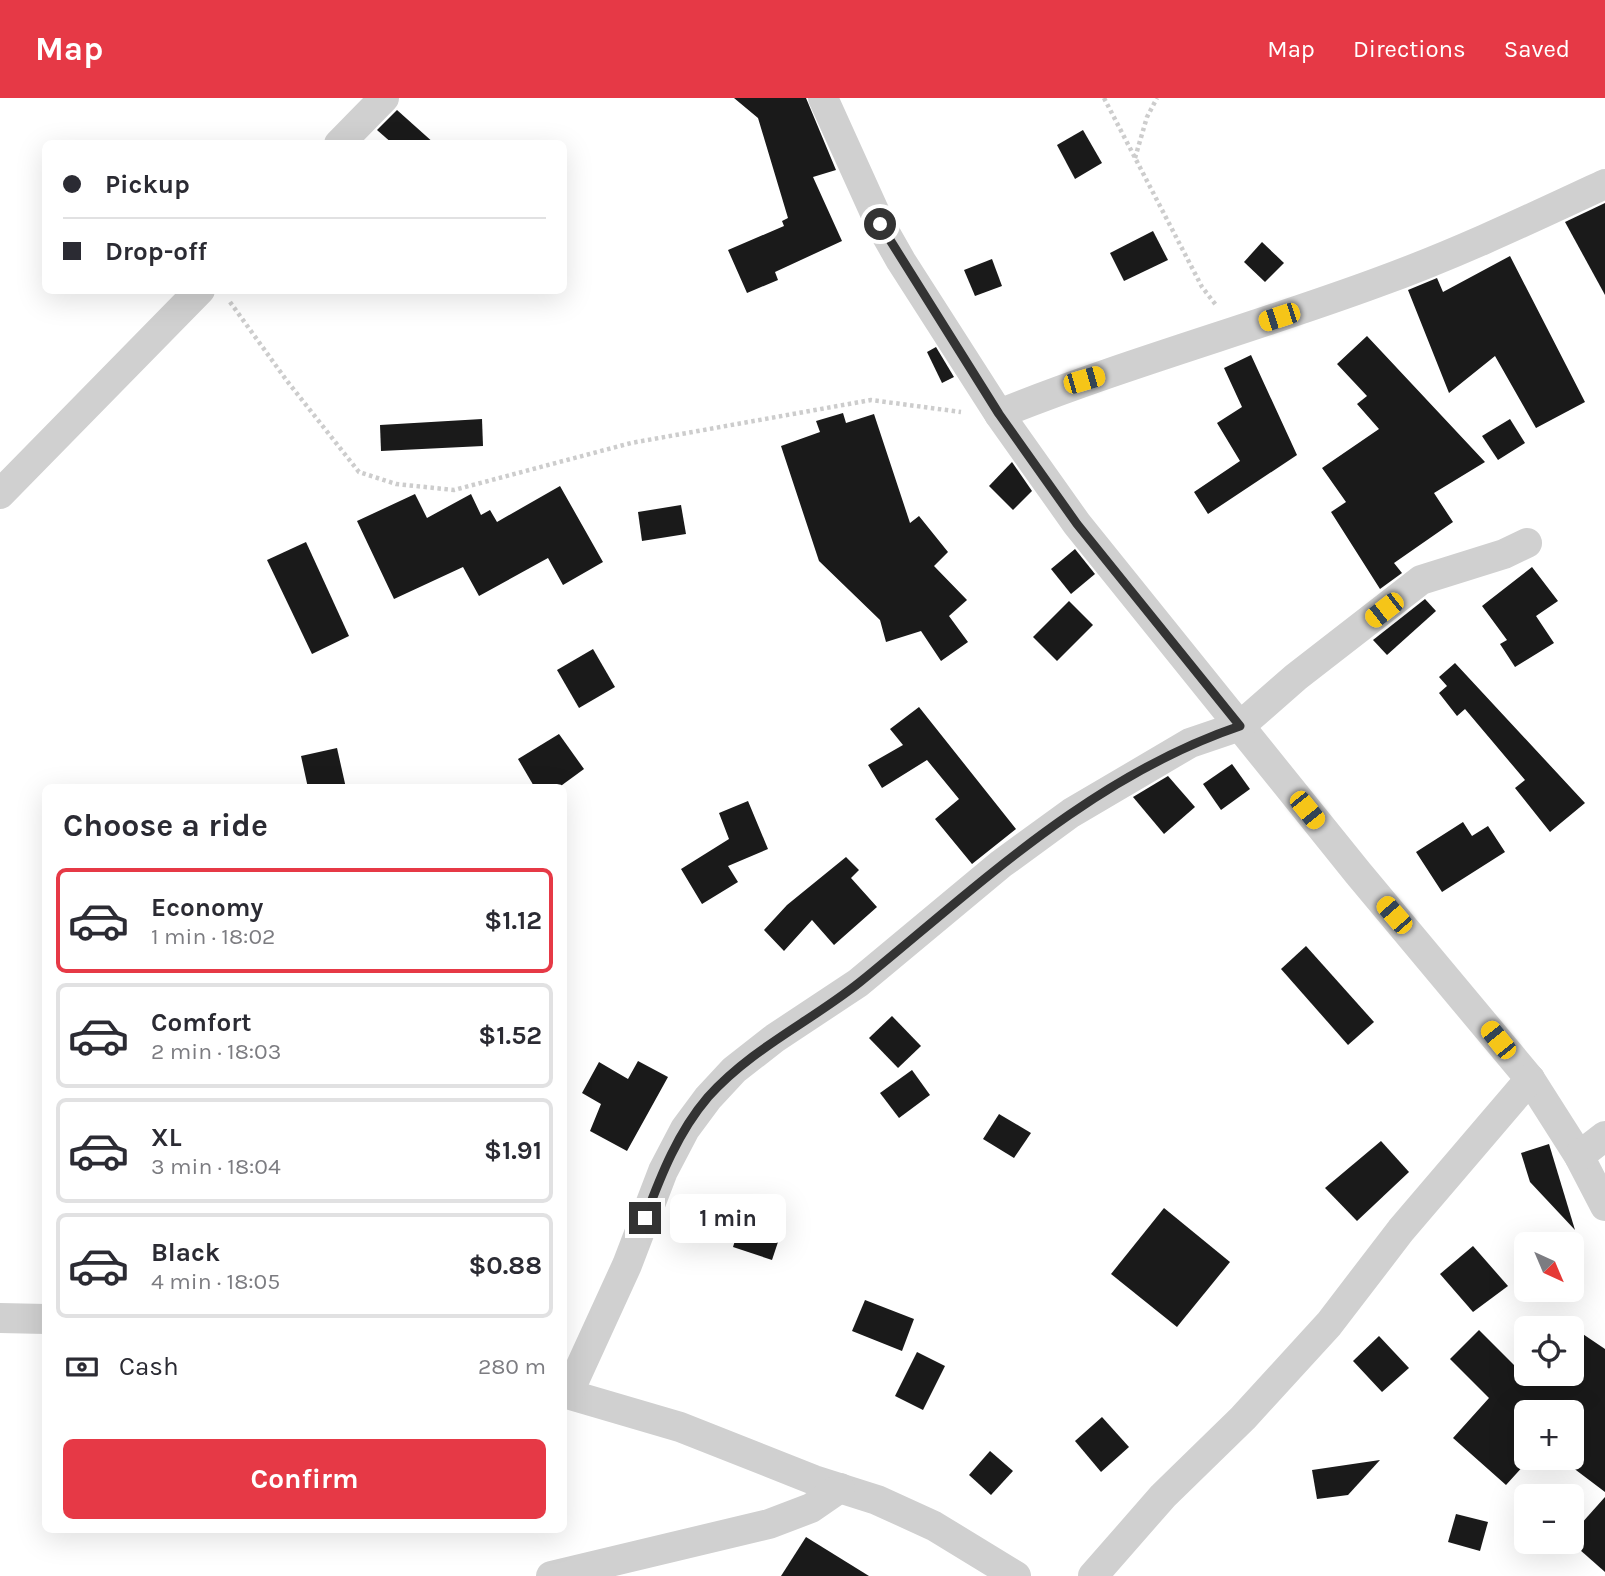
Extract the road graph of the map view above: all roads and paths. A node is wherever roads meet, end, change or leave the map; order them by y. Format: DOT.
graph roads {
  1 [pos="384,98"];
  2 [pos="822,98"];
  3 [pos="1104,98"];
  4 [pos="1157,98"];
  5 [pos="343,140"];
  6 [pos="1134,159"];
  7 [pos="1605,184"];
  8 [pos="196,294"];
  9 [pos="228,300"];
  10 [pos="1236,330"];
  11 [pos="999,414"];
  12 [pos="0,494"];
  13 [pos="1527,542"];
  14 [pos="1240,726"];
  15 [pos="1530,1079"];
  16 [pos="1605,1136"];
  17 [pos="1579,1156"];
  18 [pos="1605,1206"];
  19 [pos="0,1318"];
  20 [pos="42,1319"];
  21 [pos="567,1391"];
  22 [pos="567,1393"];
  23 [pos="841,1488"];
  24 [pos="551,1576"];
  25 [pos="1016,1576"];
  26 [pos="1093,1576"];
  1 -- 5 [label="street"];
  2 -- 11 [label="street"];
  3 -- 6 [label="path"];
  4 -- 6 [label="path"];
  6 -- 10 [label="path"];
  7 -- 10 [label="street"];
  8 -- 12 [label="street"];
  9 -- 11 [label="path"];
  10 -- 11 [label="street"];
  11 -- 14 [label="street"];
  13 -- 14 [label="street"];
  14 -- 15 [label="street"];
  14 -- 21 [label="street"];
  15 -- 17 [label="street"];
  15 -- 26 [label="street"];
  16 -- 17 [label="street"];
  17 -- 18 [label="street"];
  19 -- 20 [label="street"];
  22 -- 23 [label="street"];
  23 -- 24 [label="street"];
  23 -- 25 [label="street"];
}
